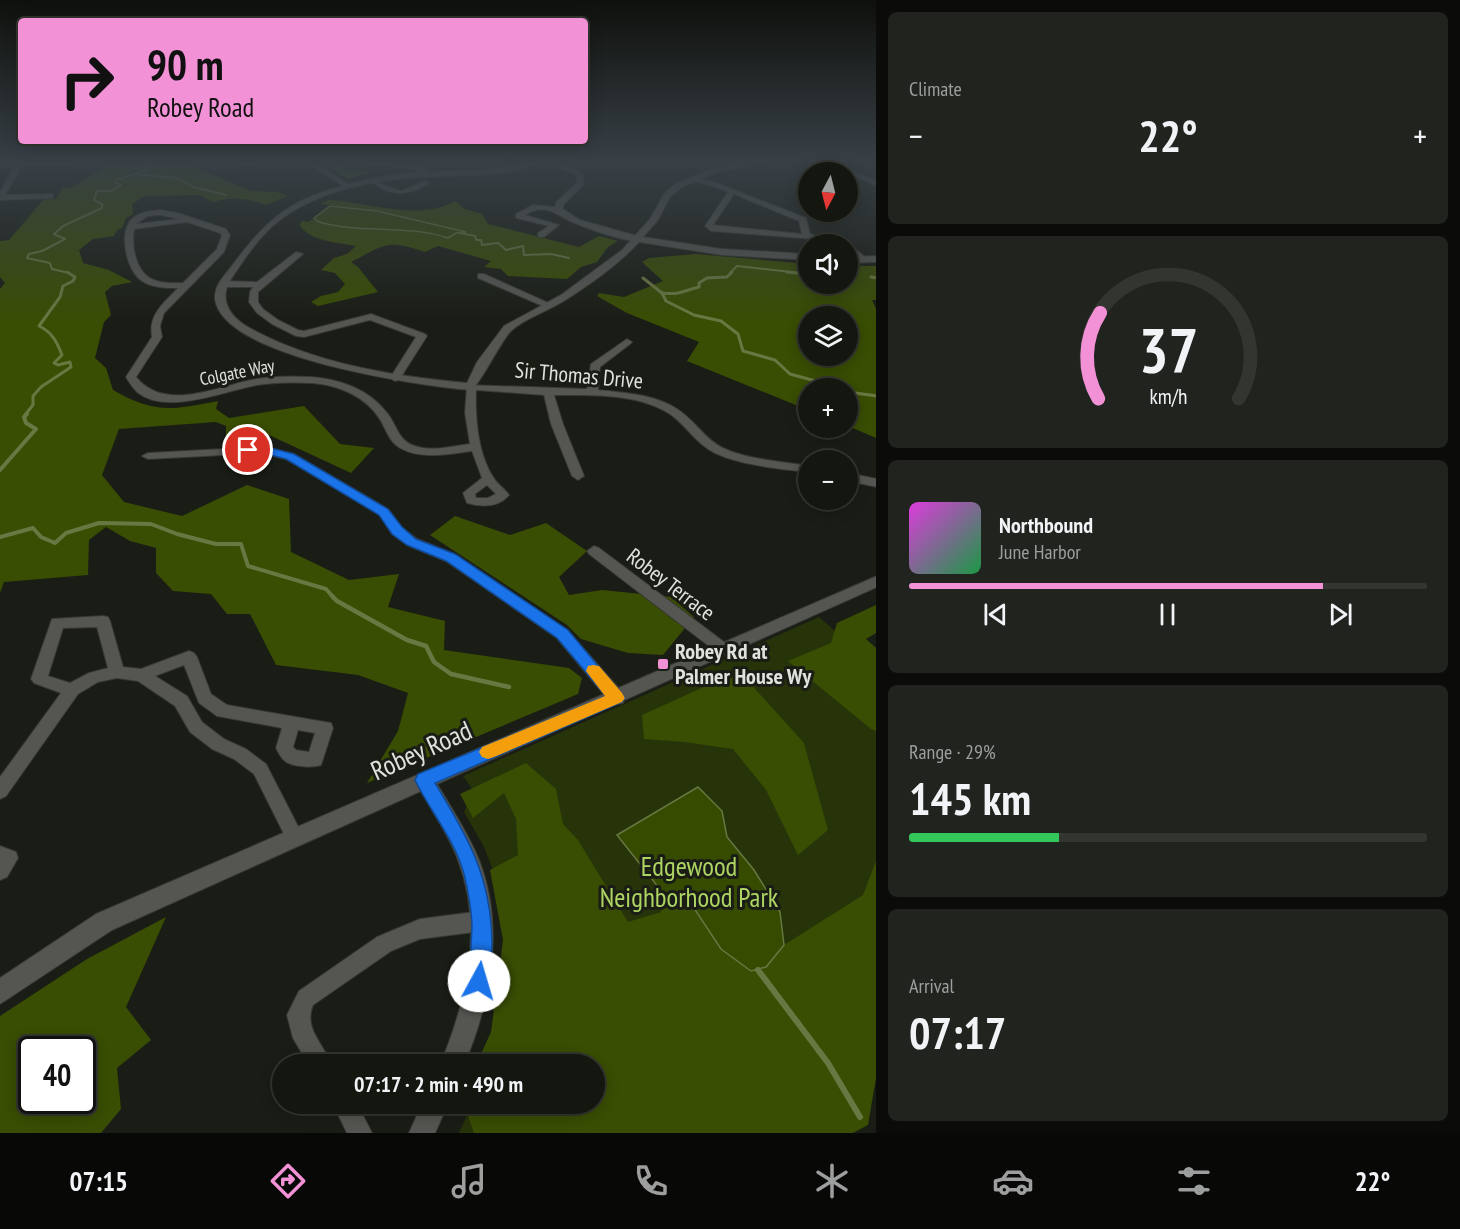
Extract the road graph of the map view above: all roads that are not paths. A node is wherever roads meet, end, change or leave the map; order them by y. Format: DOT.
graph roads {
  1 [pos="281,215"];
  2 [pos="521,215"];
  3 [pos="565,215"];
  4 [pos="657,215"];
  5 [pos="715,215"];
  6 [pos="790,215"];
  7 [pos="806,234"];
  8 [pos="541,235"];
  9 [pos="798,235"];
  10 [pos="638,239"];
  11 [pos="298,254"];
  12 [pos="798,256"];
  13 [pos="858,258"];
  14 [pos="876,259"];
  15 [pos="481,276"];
  16 [pos="223,284"];
  17 [pos="259,285"];
  18 [pos="184,286"];
  19 [pos="548,305"];
  20 [pos="627,342"];
  21 [pos="395,378"];
  22 [pos="471,387"];
  23 [pos="592,392"];
  24 [pos="548,393"];
  25 [pos="475,447"];
  26 [pos="148,456"];
  27 [pos="798,467"];
  28 [pos="578,476"];
  29 [pos="488,479"];
  30 [pos="858,479"];
  31 [pos="876,483"];
  32 [pos="594,551"];
  33 [pos="876,581"];
  34 [pos="723,649"];
  35 [pos="117,672"];
  36 [pos="141,675"];
  37 [pos="72,690"];
  38 [pos="617,698"];
  39 [pos="292,722"];
  40 [pos="424,780"];
  41 [pos="0,791"];
  42 [pos="295,838"];
  43 [pos="0,855"];
  44 [pos="0,872"];
  45 [pos="482,921"];
  46 [pos="0,992"];
  47 [pos="315,1054"];
  48 [pos="457,1054"];
  49 [pos="350,1114"];
  50 [pos="431,1114"];
  51 [pos="360,1133"];
  52 [pos="422,1133"];
  1 -- 16 [label="street"];
  2 -- 8 [label="street"];
  3 -- 10 [label="street"];
  4 -- 10 [label="street"];
  5 -- 9 [label="street"];
  6 -- 7 [label="street"];
  10 -- 12 [label="street"];
  10 -- 19 [label="street"];
  11 -- 17 [label="street"];
  13 -- 14 [label="street"];
  15 -- 19 [label="street"];
  16 -- 17 [label="street"];
  16 -- 21 [label="street"];
  17 -- 21 [label="street"];
  18 -- 18 [label="street, Colgate Way"];
  18 -- 25 [label="street, Colgate Way"];
  19 -- 22 [label="street"];
  20 -- 23 [label="street"];
  21 -- 22 [label="street"];
  22 -- 24 [label="street, Sir Thomas Drive"];
  22 -- 25 [label="street"];
  23 -- 24 [label="street, Sir Thomas Drive"];
  23 -- 27 [label="street, Sir Thomas Drive"];
  24 -- 28 [label="street"];
  25 -- 29 [label="street"];
  26 -- 38 [label="street"];
  30 -- 31 [label="street"];
  32 -- 34 [label="street, Robey Terrace"];
  33 -- 34 [label="street, Robey Road"];
  34 -- 38 [label="street, Robey Road"];
  35 -- 36 [label="street"];
  35 -- 37 [label="street"];
  35 -- 37 [label="street"];
  36 -- 39 [label="street"];
  36 -- 42 [label="street"];
  37 -- 41 [label="street"];
  38 -- 40 [label="street, Robey Road"];
  40 -- 42 [label="street, Robey Road"];
  40 -- 45 [label="street"];
  42 -- 46 [label="street, Robey Road"];
  43 -- 44 [label="street"];
  45 -- 47 [label="street"];
  45 -- 48 [label="street"];
  49 -- 51 [label="street"];
  50 -- 52 [label="street"];
}
